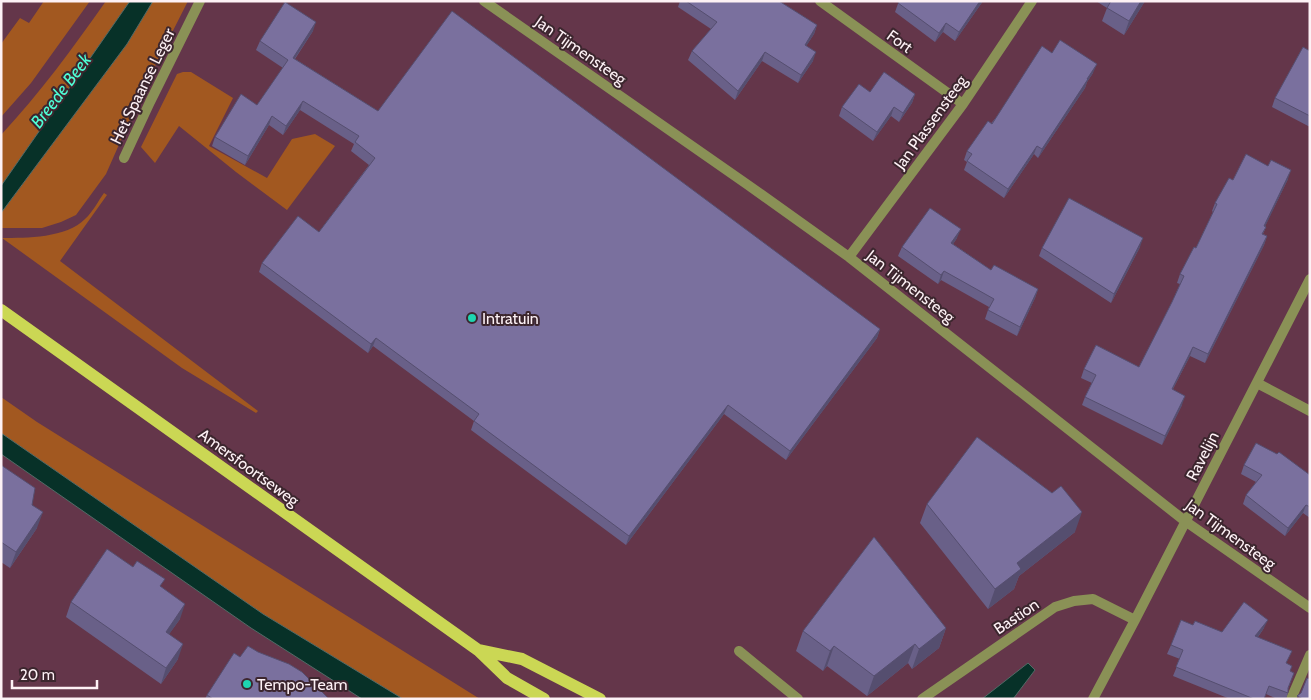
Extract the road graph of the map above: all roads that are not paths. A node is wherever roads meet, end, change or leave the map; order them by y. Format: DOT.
graph roads {
  1 [pos="200,1"];
  2 [pos="484,1"];
  3 [pos="820,1"];
  4 [pos="1032,1"];
  5 [pos="963,104"];
  6 [pos="124,158"];
  7 [pos="849,257"];
  8 [pos="1310,280"];
  9 [pos="1,310"];
  10 [pos="1257,383"];
  11 [pos="1310,411"];
  12 [pos="1185,521"];
  13 [pos="1310,608"];
  14 [pos="1135,620"];
  15 [pos="478,650"];
  16 [pos="739,651"];
  17 [pos="1310,655"];
  18 [pos="544,699"];
  19 [pos="600,699"];
  20 [pos="798,699"];
  21 [pos="922,699"];
  22 [pos="1093,699"];
  23 [pos="1291,699"];
  1 -- 6 [label="street, Het Spaanse Leger"];
  2 -- 7 [label="street, Jan Tijmensteeg"];
  3 -- 5 [label="street, Fort"];
  4 -- 5 [label="street, Jan Plassensteeg"];
  5 -- 7 [label="street, Jan Plassensteeg"];
  7 -- 12 [label="street, Jan Tijmensteeg"];
  8 -- 10 [label="street, Ravelijn"];
  9 -- 15 [label="main road, Amersfoortseweg"];
  10 -- 11 [label="street"];
  10 -- 12 [label="street, Ravelijn"];
  12 -- 13 [label="street, Jan Tijmensteeg"];
  12 -- 14 [label="street, Ravelijn"];
  14 -- 21 [label="street, Bastion"];
  14 -- 22 [label="street, Ravelijn"];
  15 -- 18 [label="main road, Amersfoortseweg"];
  15 -- 19 [label="main road, Amersfoortseweg"];
  16 -- 20 [label="street"];
  17 -- 23 [label="street"];
}
